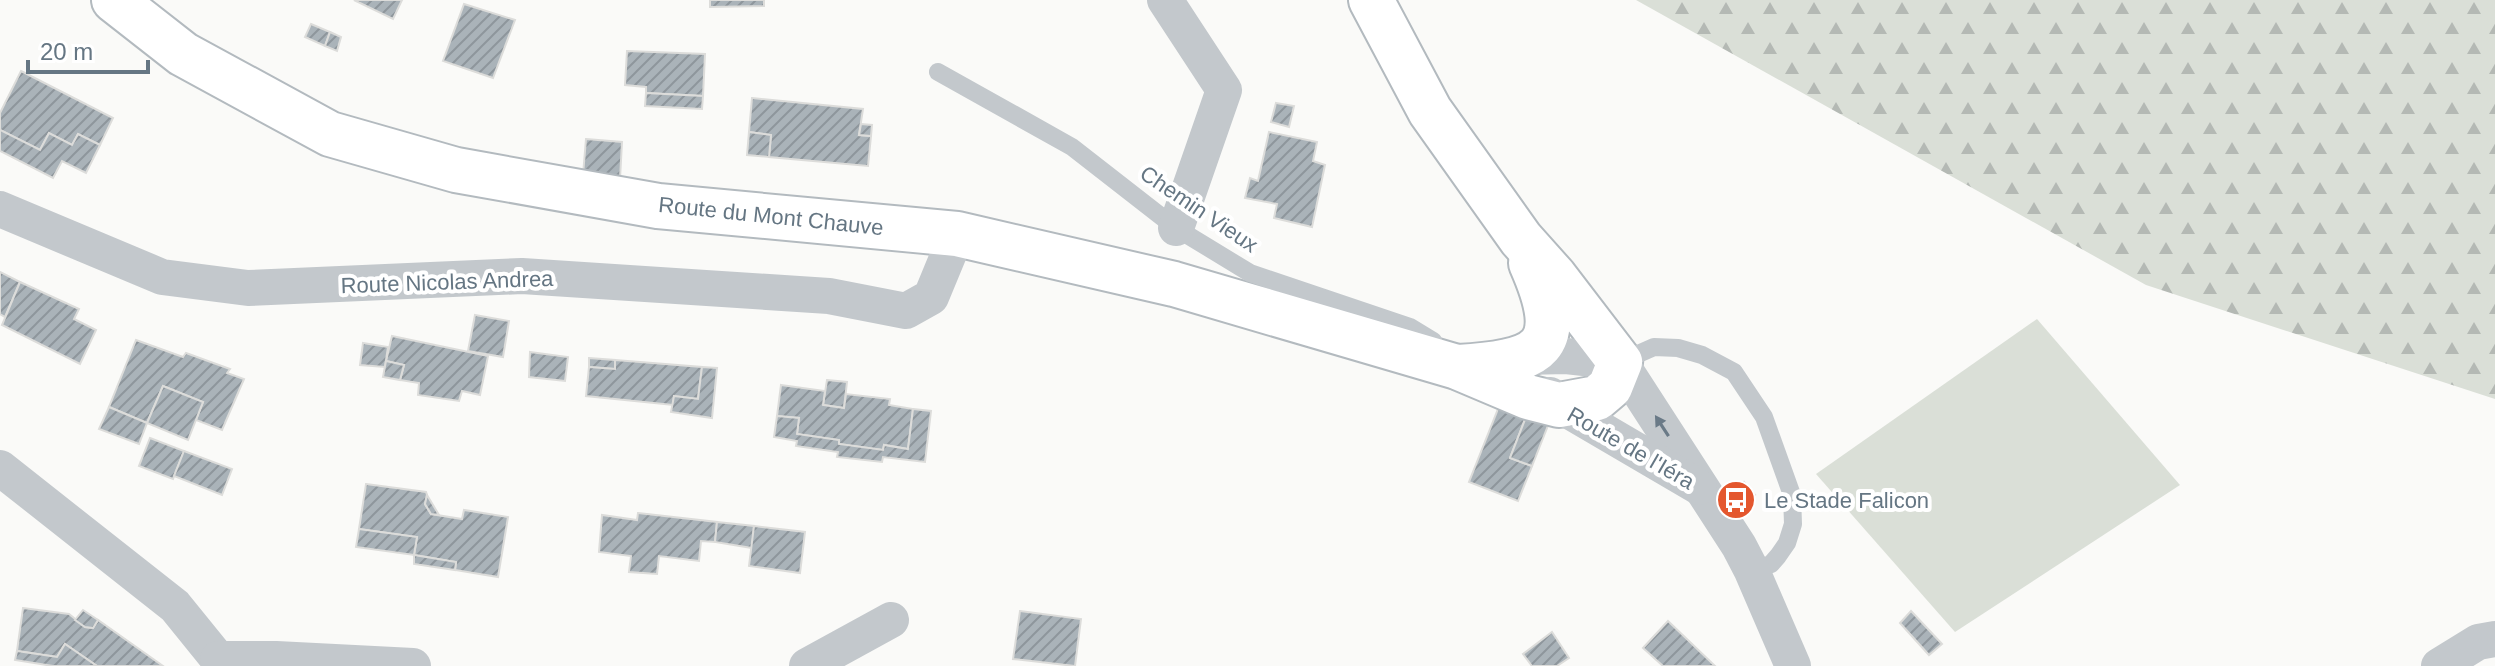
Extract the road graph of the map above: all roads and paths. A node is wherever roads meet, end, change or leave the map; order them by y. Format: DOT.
graph roads {
  1 [pos="114,0"];
  2 [pos="1165,0"];
  3 [pos="1371,0"];
  4 [pos="938,72"];
  5 [pos="0,209"];
  6 [pos="1176,228"];
  7 [pos="957,234"];
  8 [pos="1521,239"];
  9 [pos="1538,350"];
  10 [pos="1620,362"];
  11 [pos="1445,364"];
  12 [pos="1559,405"];
  13 [pos="0,468"];
  14 [pos="1704,490"];
  15 [pos="1752,571"];
  16 [pos="891,620"];
  17 [pos="2495,639"];
  18 [pos="219,662"];
  19 [pos="413,666"];
  20 [pos="807,666"];
  21 [pos="1793,666"];
  22 [pos="2439,666"];
  1 -- 7 [label="street, Route du Mont Chauve"];
  2 -- 6 [label="street"];
  3 -- 8 [label="street"];
  4 -- 6 [label="lane, Chemin Vieux"];
  5 -- 7 [label="street, Route Nicolas Andrea"];
  6 -- 11 [label="lane, Chemin Vieux"];
  7 -- 11 [label="street, Route du Mont Chauve"];
  8 -- 9 [label="street"];
  8 -- 10 [label="street"];
  9 -- 10 [label="street"];
  9 -- 11 [label="street"];
  9 -- 12 [label="street"];
  10 -- 12 [label="street"];
  14 -- 10 [label="street, Route de l'Iéra, one-way"];
  10 -- 15 [label="lane"];
  11 -- 12 [label="street"];
  12 -- 14 [label="street, Route de l'Iéra"];
  13 -- 18 [label="street"];
  14 -- 15 [label="street, Route de l'Iéra"];
  15 -- 21 [label="street, Route de l'Iéra"];
  16 -- 20 [label="street"];
  17 -- 22 [label="street"];
  18 -- 19 [label="street"];
}
